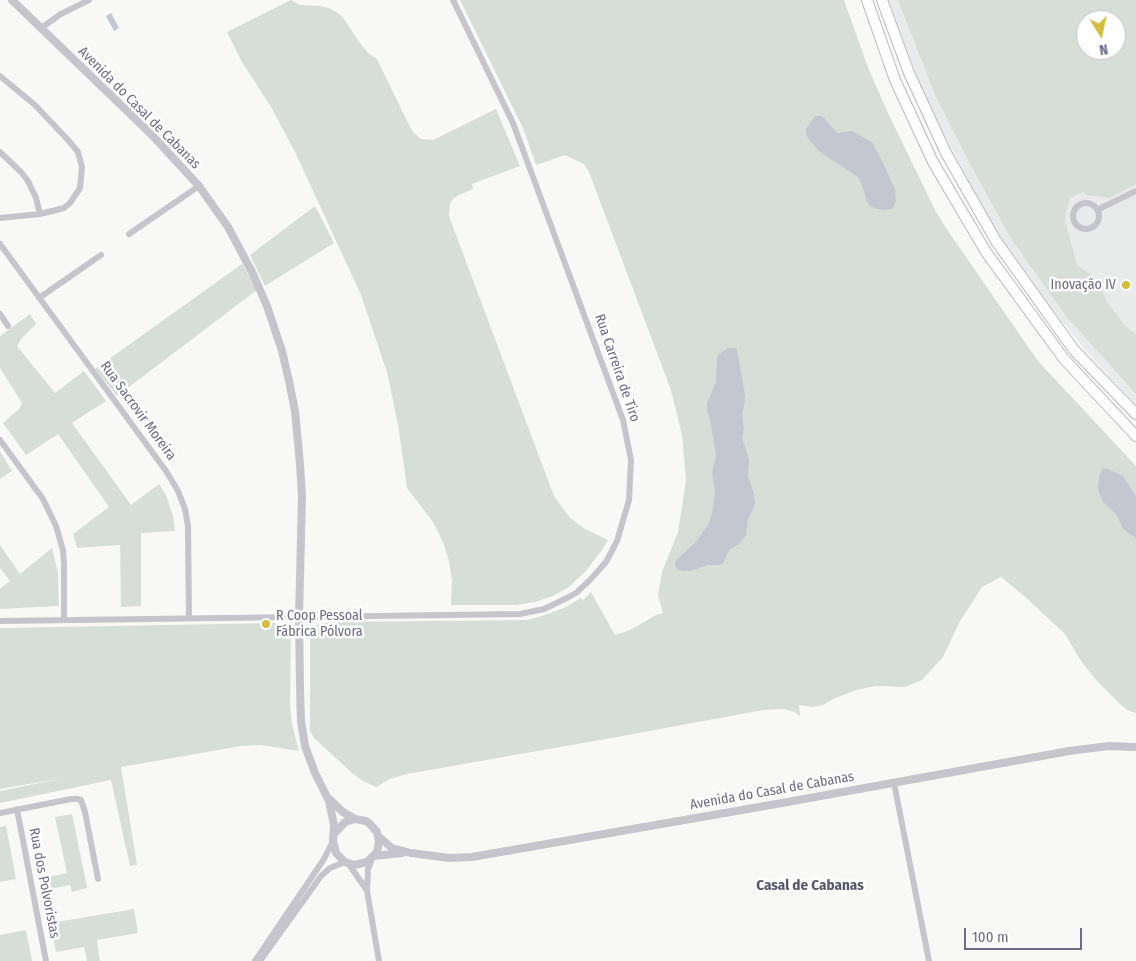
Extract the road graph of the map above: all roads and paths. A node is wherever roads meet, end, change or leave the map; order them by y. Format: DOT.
graph roads {
  1 [pos="12,0"];
  2 [pos="89,0"];
  3 [pos="453,0"];
  4 [pos="867,0"];
  5 [pos="882,0"];
  6 [pos="40,28"];
  7 [pos="0,76"];
  8 [pos="0,152"];
  9 [pos="199,186"];
  10 [pos="1136,192"];
  11 [pos="1097,210"];
  12 [pos="40,214"];
  13 [pos="0,218"];
  14 [pos="129,234"];
  15 [pos="0,244"];
  16 [pos="101,255"];
  17 [pos="40,298"];
  18 [pos="0,314"];
  19 [pos="8,326"];
  20 [pos="1136,414"];
  21 [pos="1136,436"];
  22 [pos="0,440"];
  23 [pos="299,617"];
  24 [pos="189,618"];
  25 [pos="64,620"];
  26 [pos="0,621"];
  27 [pos="1136,747"];
  28 [pos="894,783"];
  29 [pos="328,798"];
  30 [pos="17,809"];
  31 [pos="0,813"];
  32 [pos="355,819"];
  33 [pos="334,837"];
  34 [pos="379,838"];
  35 [pos="411,853"];
  36 [pos="373,857"];
  37 [pos="347,863"];
  38 [pos="98,880"];
  39 [pos="367,890"];
  40 [pos="46,961"];
  41 [pos="255,961"];
  42 [pos="260,961"];
  43 [pos="379,961"];
  44 [pos="929,961"];
  1 -- 6 [label="street, Avenida do Casal de Cabanas"];
  2 -- 6 [label="street"];
  3 -- 23 [label="street, Rua Carreira de Tiro"];
  4 -- 21 [label="main road"];
  5 -- 20 [label="main road"];
  6 -- 9 [label="street, Avenida do Casal de Cabanas"];
  7 -- 12 [label="street"];
  8 -- 12 [label="street"];
  9 -- 14 [label="street"];
  9 -- 23 [label="street, Avenida do Casal de Cabanas"];
  10 -- 11 [label="street"];
  11 -- 11 [label="street"];
  12 -- 13 [label="street"];
  15 -- 17 [label="street, Rua Sacrovir Moreira"];
  16 -- 17 [label="street"];
  17 -- 24 [label="street, Rua Sacrovir Moreira"];
  18 -- 19 [label="street"];
  22 -- 25 [label="street"];
  23 -- 24 [label="street, Rua Carreira de Tiro"];
  23 -- 29 [label="street, Avenida do Casal de Cabanas"];
  24 -- 25 [label="street, Rua Carreira de Tiro"];
  25 -- 26 [label="street, Rua Carreira de Tiro"];
  27 -- 28 [label="street, Avenida do Casal de Cabanas"];
  28 -- 35 [label="street, Avenida do Casal de Cabanas"];
  28 -- 44 [label="street"];
  29 -- 32 [label="street, Avenida do Casal de Cabanas"];
  29 -- 33 [label="street, Avenida do Casal de Cabanas"];
  30 -- 31 [label="street"];
  30 -- 38 [label="street"];
  30 -- 40 [label="street, Rua dos Polvoristas"];
  32 -- 33 [label="street"];
  32 -- 34 [label="street, Avenida do Casal de Cabanas"];
  33 -- 37 [label="street, Avenida do Casal de Cabanas"];
  33 -- 41 [label="street"];
  34 -- 35 [label="street, Avenida do Casal de Cabanas"];
  34 -- 36 [label="street"];
  35 -- 36 [label="street, Avenida do Casal de Cabanas"];
  36 -- 37 [label="street, Avenida do Casal de Cabanas"];
  36 -- 39 [label="street"];
  37 -- 39 [label="street"];
  37 -- 42 [label="street"];
  39 -- 43 [label="street"];
}
